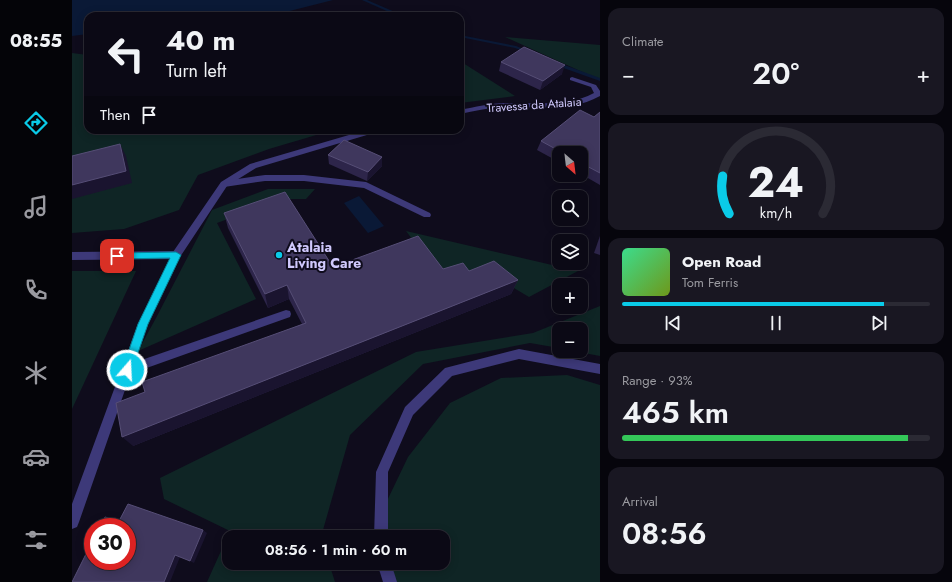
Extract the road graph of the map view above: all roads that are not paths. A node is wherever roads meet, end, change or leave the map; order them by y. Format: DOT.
graph roads {
  1 [pos="572,79"];
  2 [pos="464,111"];
  3 [pos="361,134"];
  4 [pos="224,184"];
  5 [pos="427,216"];
  6 [pos="176,255"];
  7 [pos="72,256"];
  8 [pos="286,314"];
  9 [pos="600,369"];
  10 [pos="127,370"];
  11 [pos="72,522"];
  12 [pos="381,530"];
  13 [pos="386,570"];
  14 [pos="390,582"];
  1 -- 2 [label="street, Travessa da Atalaia"];
  3 -- 4 [label="street"];
  4 -- 5 [label="street"];
  4 -- 6 [label="street"];
  6 -- 7 [label="street"];
  6 -- 10 [label="street"];
  8 -- 10 [label="street"];
  9 -- 12 [label="street"];
  10 -- 11 [label="street"];
  13 -- 14 [label="street"];
}
